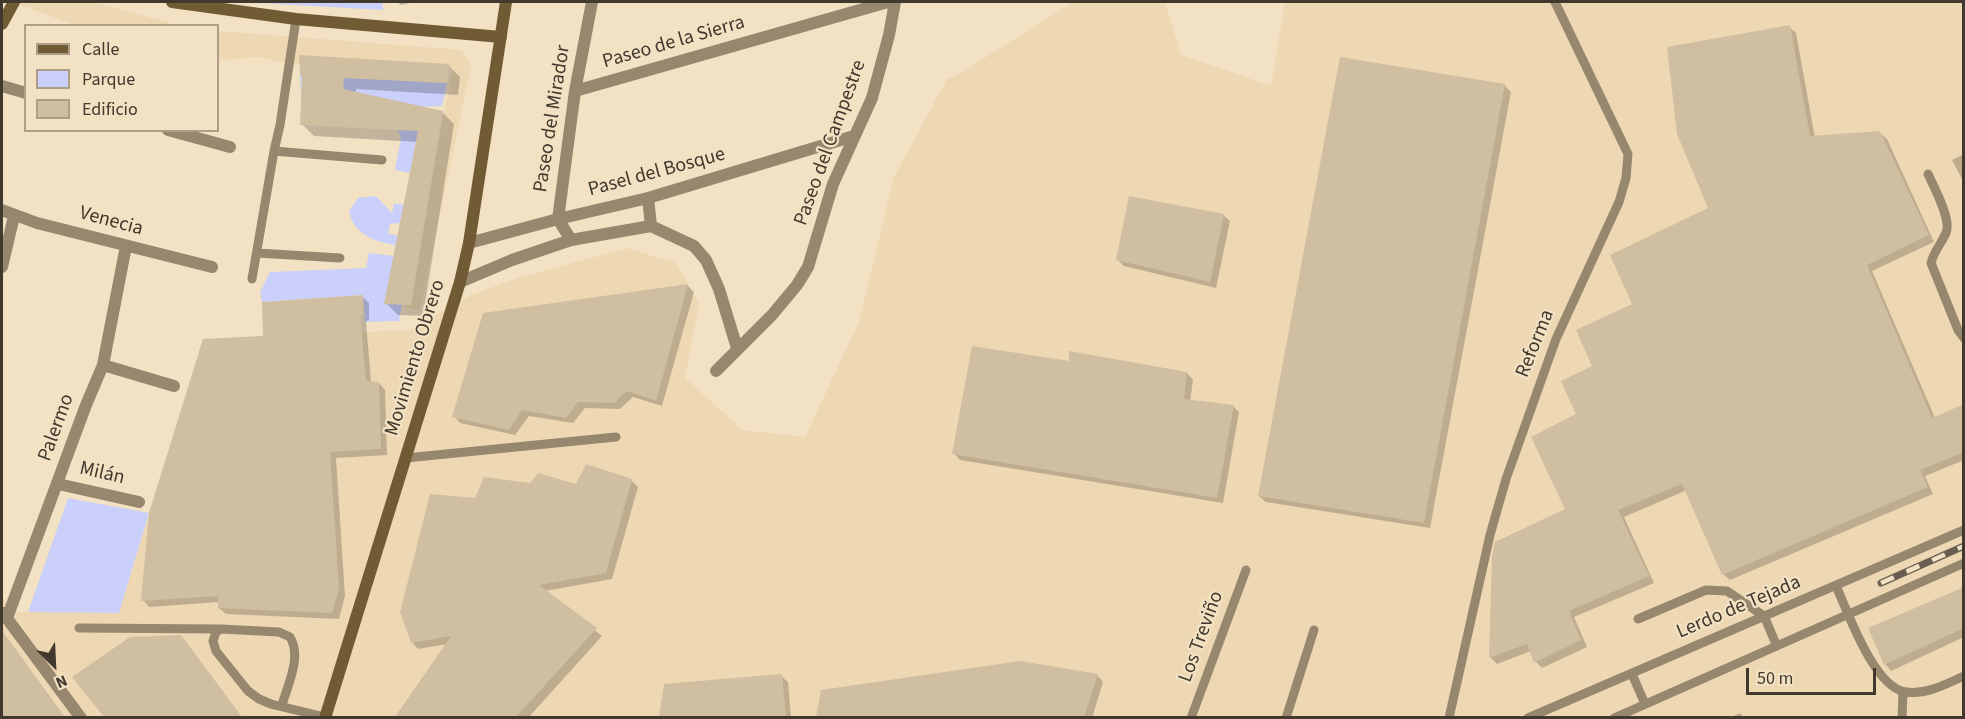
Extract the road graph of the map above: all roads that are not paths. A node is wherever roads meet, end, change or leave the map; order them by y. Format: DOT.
graph roads {
  1 [pos="14,2"];
  2 [pos="172,2"];
  3 [pos="506,2"];
  4 [pos="592,2"];
  5 [pos="888,2"];
  6 [pos="895,2"];
  7 [pos="1555,2"];
  8 [pos="296,19"];
  9 [pos="2,24"];
  10 [pos="501,37"];
  11 [pos="2,86"];
  12 [pos="575,91"];
  13 [pos="24,92"];
  14 [pos="175,132"];
  15 [pos="854,136"];
  16 [pos="230,147"];
  17 [pos="274,151"];
  18 [pos="382,160"];
  19 [pos="1928,174"];
  20 [pos="648,198"];
  21 [pos="2,210"];
  22 [pos="14,216"];
  23 [pos="558,219"];
  24 [pos="651,226"];
  25 [pos="571,240"];
  26 [pos="469,243"];
  27 [pos="126,246"];
  28 [pos="257,253"];
  29 [pos="340,258"];
  30 [pos="2,267"];
  31 [pos="212,267"];
  32 [pos="252,279"];
  33 [pos="460,282"];
  34 [pos="1964,339"];
  35 [pos="737,348"];
  36 [pos="103,364"];
  37 [pos="716,371"];
  38 [pos="174,386"];
  39 [pos="616,437"];
  40 [pos="406,458"];
  41 [pos="58,484"];
  42 [pos="139,502"];
  43 [pos="1964,530"];
  44 [pos="1964,563"];
  45 [pos="1246,570"];
  46 [pos="1836,586"];
  47 [pos="1848,613"];
  48 [pos="4,614"];
  49 [pos="1764,616"];
  50 [pos="1638,619"];
  51 [pos="79,628"];
  52 [pos="221,629"];
  53 [pos="1314,630"];
  54 [pos="1776,644"];
  55 [pos="1632,674"];
  56 [pos="1964,676"];
  57 [pos="1903,692"];
  58 [pos="1645,704"];
  59 [pos="282,705"];
  60 [pos="81,717"];
  61 [pos="325,717"];
  62 [pos="1191,717"];
  63 [pos="1286,717"];
  64 [pos="1449,717"];
  65 [pos="1528,717"];
  66 [pos="1614,717"];
  67 [pos="1902,717"];
  1 -- 9 [label="street"];
  2 -- 8 [label="street"];
  3 -- 10 [label="street, Movimiento Obrero"];
  4 -- 12 [label="street, Paseo del Mirador"];
  5 -- 12 [label="street, Paseo de la Sierra"];
  6 -- 15 [label="street, Paseo del Campestre"];
  7 -- 64 [label="lane, Reforma"];
  8 -- 10 [label="street"];
  8 -- 17 [label="lane"];
  10 -- 26 [label="street, Movimiento Obrero"];
  11 -- 13 [label="street"];
  12 -- 23 [label="street, Paseo del Mirador"];
  14 -- 16 [label="street"];
  15 -- 20 [label="street, Pasel del Bosque"];
  15 -- 35 [label="street, Paseo del Campestre"];
  17 -- 18 [label="lane"];
  17 -- 28 [label="lane"];
  19 -- 34 [label="lane"];
  20 -- 23 [label="street, Pasel del Bosque"];
  20 -- 24 [label="street"];
  21 -- 22 [label="street, Venecia"];
  22 -- 27 [label="street, Venecia"];
  22 -- 30 [label="street"];
  23 -- 25 [label="street, Paseo del Mirador"];
  23 -- 26 [label="street, Pasel del Bosque"];
  24 -- 25 [label="street"];
  24 -- 35 [label="street"];
  25 -- 33 [label="street"];
  26 -- 33 [label="street, Movimiento Obrero"];
  27 -- 31 [label="street, Venecia"];
  27 -- 36 [label="street, Palermo"];
  28 -- 29 [label="lane"];
  28 -- 32 [label="lane"];
  33 -- 40 [label="street, Movimiento Obrero"];
  35 -- 37 [label="street, Paseo del Campestre"];
  36 -- 38 [label="street"];
  36 -- 41 [label="street, Palermo"];
  39 -- 40 [label="lane"];
  40 -- 61 [label="street, Movimiento Obrero"];
  41 -- 42 [label="street, Milán"];
  41 -- 48 [label="street, Palermo"];
  43 -- 46 [label="lane, Lerdo de Tejada"];
  44 -- 47 [label="lane"];
  45 -- 62 [label="lane, Los Treviño"];
  46 -- 47 [label="lane"];
  46 -- 49 [label="lane, Lerdo de Tejada"];
  47 -- 54 [label="lane"];
  47 -- 57 [label="lane"];
  48 -- 60 [label="street"];
  49 -- 50 [label="lane"];
  49 -- 54 [label="lane"];
  49 -- 55 [label="lane, Lerdo de Tejada"];
  51 -- 52 [label="lane"];
  52 -- 59 [label="lane"];
  52 -- 59 [label="lane"];
  53 -- 63 [label="lane"];
  54 -- 58 [label="lane"];
  55 -- 58 [label="lane"];
  55 -- 65 [label="lane, Lerdo de Tejada"];
  56 -- 57 [label="lane"];
  57 -- 67 [label="lane"];
  58 -- 66 [label="lane"];
  59 -- 61 [label="lane"];
}
